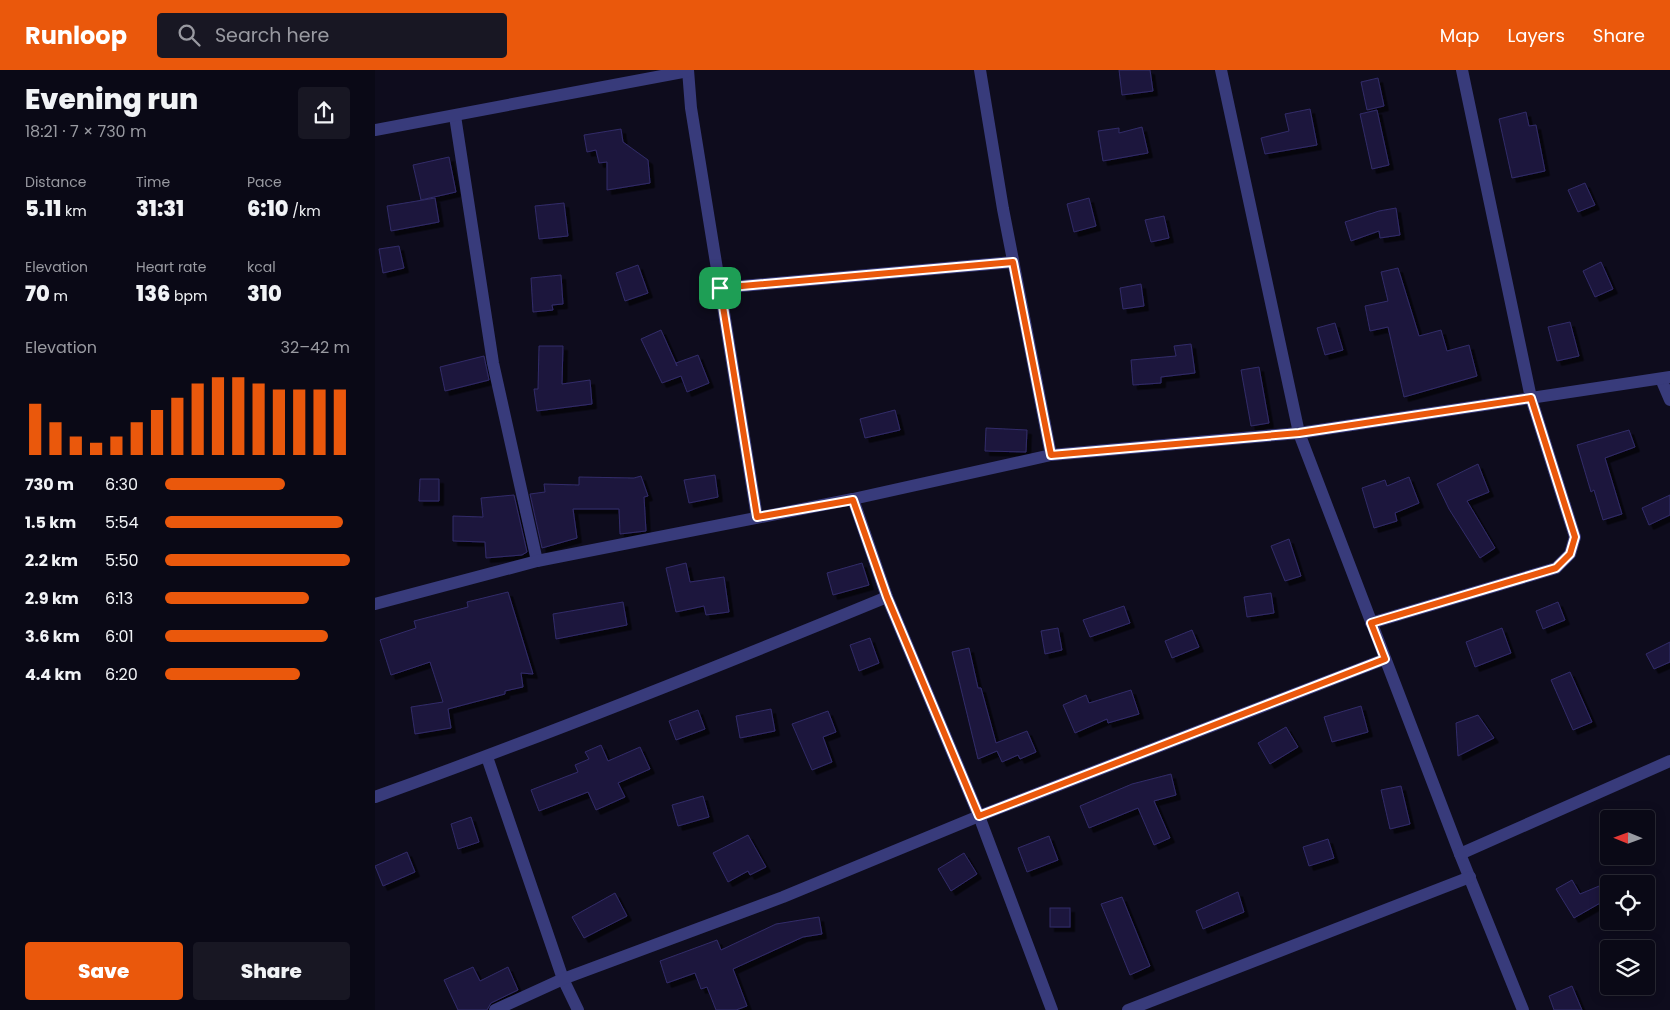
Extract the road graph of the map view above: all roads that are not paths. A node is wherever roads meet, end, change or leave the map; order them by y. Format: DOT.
graph roads {
  1 [pos="688,70"];
  2 [pos="980,70"];
  3 [pos="1221,70"];
  4 [pos="1462,70"];
  5 [pos="455,116"];
  6 [pos="375,130"];
  7 [pos="1013,262"];
  8 [pos="720,288"];
  9 [pos="1666,378"];
  10 [pos="1531,398"];
  11 [pos="1670,400"];
  12 [pos="1299,433"];
  13 [pos="1051,455"];
  14 [pos="853,500"];
  15 [pos="757,517"];
  16 [pos="537,561"];
  17 [pos="887,597"];
  18 [pos="375,604"];
  19 [pos="1371,623"];
  20 [pos="1385,659"];
  21 [pos="487,757"];
  22 [pos="1670,761"];
  23 [pos="375,797"];
  24 [pos="979,816"];
  25 [pos="1460,854"];
  26 [pos="1469,877"];
  27 [pos="563,979"];
  28 [pos="495,1010"];
  29 [pos="578,1010"];
  30 [pos="1052,1010"];
  31 [pos="1128,1010"];
  32 [pos="1523,1010"];
  1 -- 5 [label="street"];
  1 -- 8 [label="street"];
  2 -- 7 [label="street"];
  3 -- 12 [label="street"];
  4 -- 10 [label="street"];
  5 -- 6 [label="street"];
  5 -- 16 [label="street"];
  7 -- 8 [label="street"];
  7 -- 13 [label="street"];
  8 -- 15 [label="street"];
  9 -- 10 [label="street"];
  9 -- 11 [label="street"];
  10 -- 12 [label="street"];
  10 -- 19 [label="street"];
  12 -- 13 [label="street"];
  12 -- 19 [label="street"];
  13 -- 14 [label="street"];
  14 -- 15 [label="street"];
  14 -- 17 [label="street"];
  15 -- 16 [label="street"];
  16 -- 18 [label="street"];
  17 -- 21 [label="street"];
  17 -- 24 [label="street"];
  19 -- 20 [label="street"];
  20 -- 24 [label="street"];
  20 -- 25 [label="street"];
  21 -- 23 [label="street"];
  21 -- 27 [label="street"];
  22 -- 25 [label="street"];
  24 -- 27 [label="street"];
  24 -- 30 [label="street"];
  25 -- 26 [label="street"];
  26 -- 31 [label="street"];
  26 -- 32 [label="street"];
  27 -- 28 [label="street"];
  27 -- 29 [label="street"];
}
